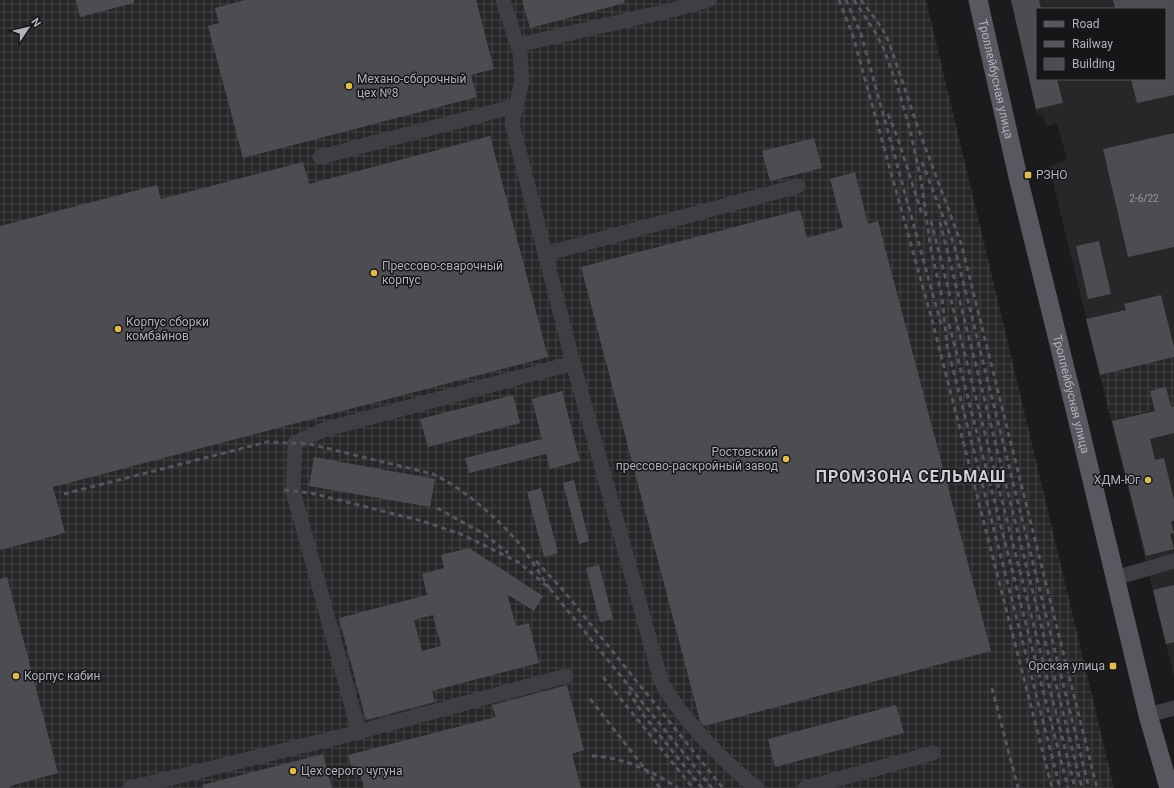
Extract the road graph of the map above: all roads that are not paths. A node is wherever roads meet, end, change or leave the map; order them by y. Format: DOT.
graph roads {
  1 [pos="503,0"];
  2 [pos="709,0"];
  3 [pos="978,0"];
  4 [pos="677,5"];
  5 [pos="518,45"];
  6 [pos="516,106"];
  7 [pos="320,157"];
  8 [pos="798,186"];
  9 [pos="545,254"];
  10 [pos="573,363"];
  11 [pos="1174,561"];
  12 [pos="1115,578"];
  13 [pos="566,676"];
  14 [pos="1174,708"];
  15 [pos="1148,715"];
  16 [pos="359,732"];
  17 [pos="933,753"];
  18 [pos="130,788"];
  19 [pos="757,788"];
  20 [pos="805,788"];
  21 [pos="1169,788"];
  1 -- 5 [label="street"];
  2 -- 4 [label="street"];
  3 -- 12 [label="main road, Троллейбусная улица"];
  4 -- 5 [label="street"];
  5 -- 6 [label="street"];
  6 -- 7 [label="street"];
  6 -- 9 [label="street"];
  8 -- 9 [label="street"];
  9 -- 10 [label="street"];
  10 -- 16 [label="street"];
  10 -- 19 [label="street"];
  11 -- 12 [label="street"];
  12 -- 15 [label="main road, Троллейбусная улица"];
  13 -- 16 [label="street"];
  14 -- 15 [label="street"];
  15 -- 21 [label="main road, Троллейбусная улица"];
  16 -- 18 [label="street"];
  17 -- 20 [label="street"];
}
